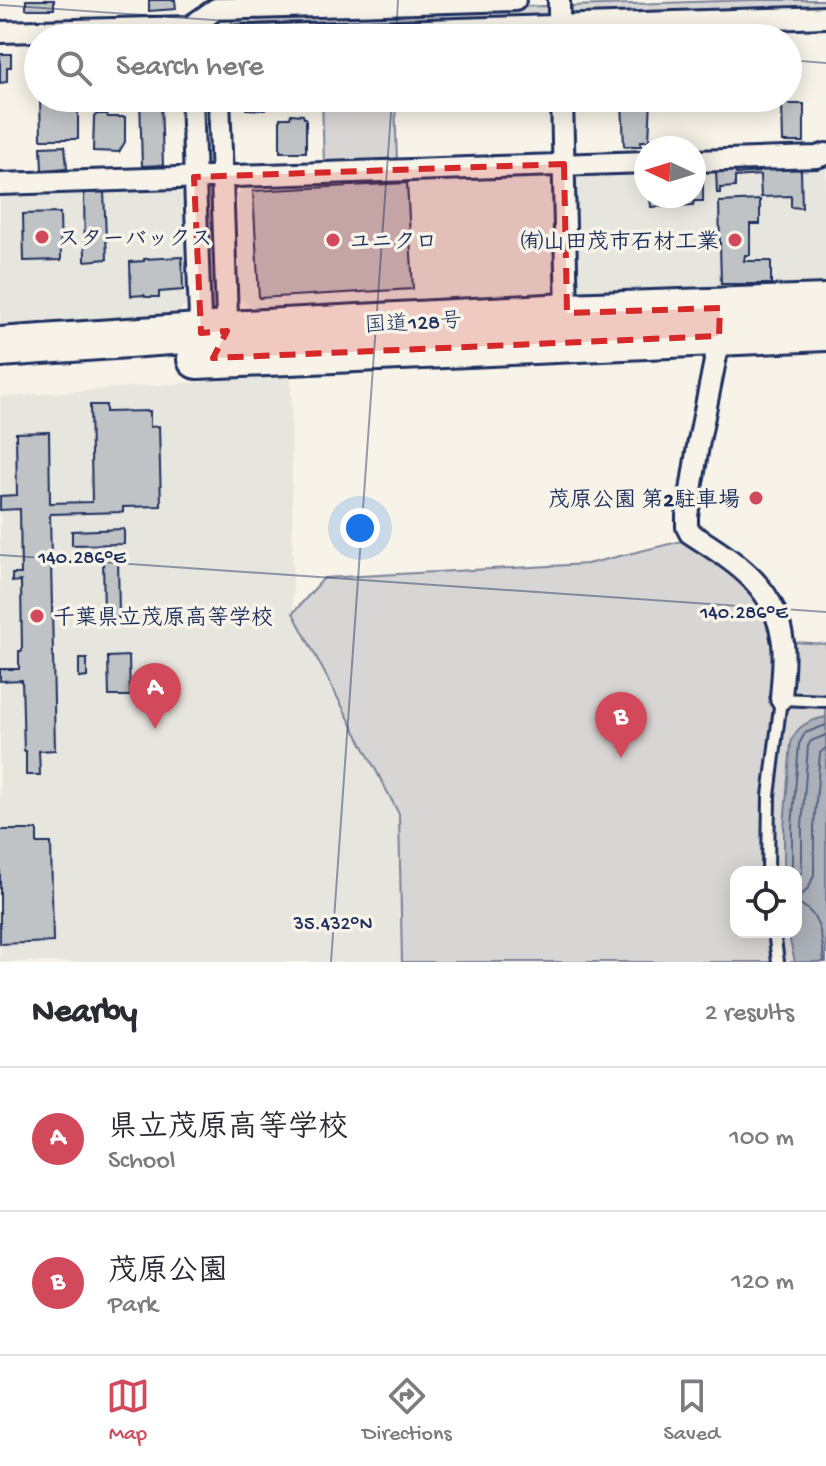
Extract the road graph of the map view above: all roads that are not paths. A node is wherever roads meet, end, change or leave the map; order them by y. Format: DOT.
graph roads {
  1 [pos="515,0"];
  2 [pos="559,0"];
  3 [pos="208,3"];
  4 [pos="826,17"];
  5 [pos="195,24"];
  6 [pos="213,24"];
  7 [pos="559,24"];
  8 [pos="701,24"];
  9 [pos="0,32"];
  10 [pos="24,32"];
  11 [pos="192,112"];
  12 [pos="220,112"];
  13 [pos="562,112"];
  14 [pos="826,154"];
  15 [pos="706,161"];
  16 [pos="634,162"];
  17 [pos="564,164"];
  18 [pos="223,176"];
  19 [pos="194,177"];
  20 [pos="0,184"];
  21 [pos="826,304"];
  22 [pos="567,313"];
  23 [pos="719,322"];
  24 [pos="826,331"];
  25 [pos="214,341"];
  26 [pos="0,347"];
  27 [pos="0,373"];
  28 [pos="781,699"];
  29 [pos="826,701"];
  30 [pos="768,866"];
  31 [pos="775,938"];
  32 [pos="778,962"];
  1 -- 3 [label="street"];
  2 -- 7 [label="street"];
  3 -- 5 [label="street"];
  3 -- 6 [label="street"];
  4 -- 8 [label="street"];
  9 -- 10 [label="street"];
  11 -- 19 [label="street"];
  12 -- 18 [label="street"];
  13 -- 17 [label="street"];
  14 -- 15 [label="street"];
  16 -- 17 [label="street"];
  17 -- 18 [label="street"];
  17 -- 22 [label="street"];
  18 -- 19 [label="street"];
  18 -- 25 [label="street"];
  19 -- 20 [label="street"];
  19 -- 25 [label="street"];
  21 -- 23 [label="highway, 国道128号"];
  22 -- 23 [label="highway, 国道128号"];
  22 -- 25 [label="highway, 国道128号"];
  23 -- 24 [label="highway, 国道128号"];
  23 -- 25 [label="highway, 国道128号"];
  23 -- 28 [label="street"];
  25 -- 26 [label="highway, 国道128号"];
  25 -- 27 [label="highway, 国道128号"];
  28 -- 29 [label="lane"];
  28 -- 30 [label="lane"];
  31 -- 32 [label="lane"];
}
